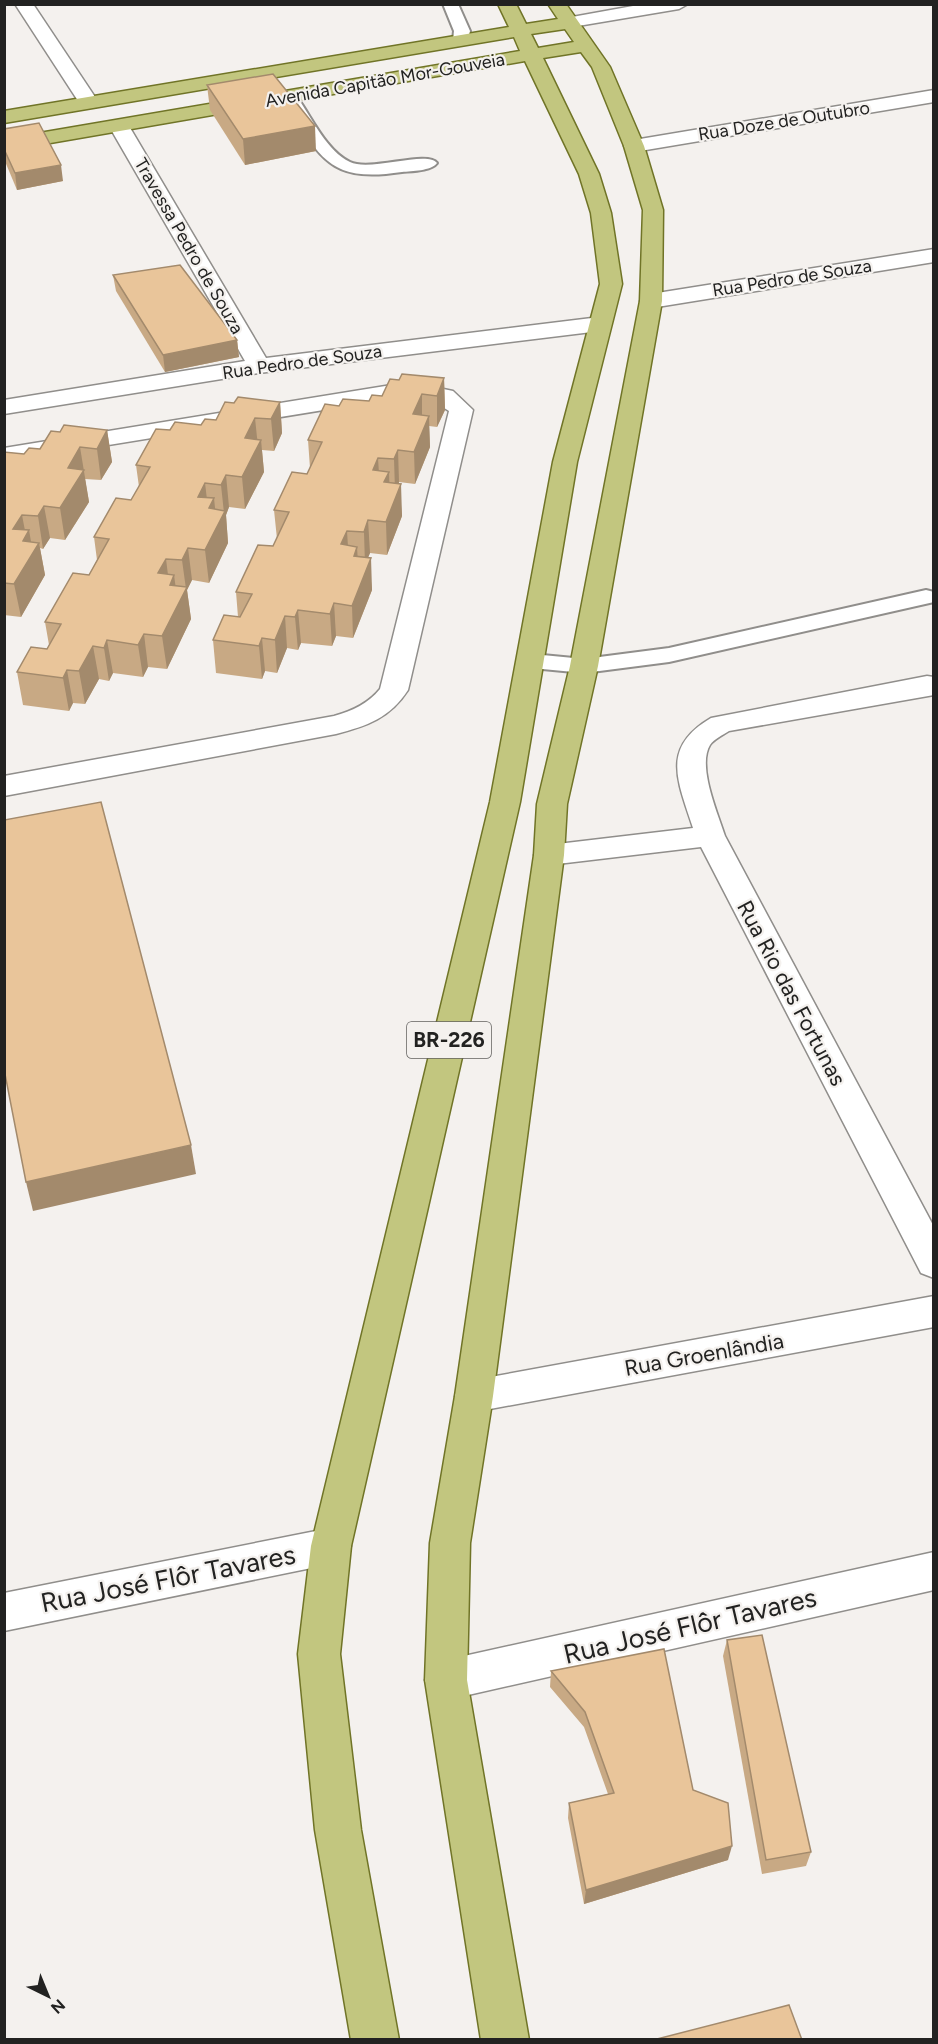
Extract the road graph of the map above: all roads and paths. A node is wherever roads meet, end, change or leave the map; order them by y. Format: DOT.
graph roads {
  1 [pos="24,4"];
  2 [pos="450,4"];
  3 [pos="507,4"];
  4 [pos="557,4"];
  5 [pos="679,4"];
  6 [pos="580,34"];
  7 [pos="461,40"];
  8 [pos="524,43"];
  9 [pos="933,96"];
  10 [pos="288,97"];
  11 [pos="89,103"];
  12 [pos="4,117"];
  13 [pos="119,126"];
  14 [pos="4,145"];
  15 [pos="634,146"];
  16 [pos="428,163"];
  17 [pos="933,255"];
  18 [pos="651,301"];
  19 [pos="600,324"];
  20 [pos="259,366"];
  21 [pos="4,407"];
  22 [pos="4,455"];
  23 [pos="926,597"];
  24 [pos="532,661"];
  25 [pos="584,666"];
  26 [pos="930,686"];
  27 [pos="4,786"];
  28 [pos="710,836"];
  29 [pos="549,855"];
  30 [pos="933,1263"];
  31 [pos="933,1311"];
  32 [pos="474,1396"];
  33 [pos="331,1546"];
  34 [pos="933,1571"];
  35 [pos="4,1612"];
  36 [pos="446,1680"];
  37 [pos="375,2040"];
  38 [pos="505,2040"];
  1 -- 11 [label="street"];
  2 -- 7 [label="lane"];
  3 -- 8 [label="main road, BR-226"];
  4 -- 6 [label="main road, BR-226"];
  5 -- 6 [label="street"];
  6 -- 8 [label="main road, Avenida Capitão Mor-Gouveia"];
  6 -- 8 [label="main road, Avenida Capitão Mor-Gouveia"];
  6 -- 15 [label="main road, BR-226"];
  7 -- 8 [label="main road, Avenida Capitão Mor-Gouveia"];
  7 -- 11 [label="main road, Avenida Capitão Mor-Gouveia"];
  8 -- 10 [label="main road, Avenida Capitão Mor-Gouveia"];
  8 -- 19 [label="main road, BR-226"];
  9 -- 15 [label="street, Rua Doze de Outubro"];
  10 -- 13 [label="main road, Avenida Capitão Mor-Gouveia"];
  10 -- 16 [label="lane"];
  11 -- 12 [label="main road, Avenida Capitão Mor-Gouveia"];
  13 -- 14 [label="main road, Avenida Capitão Mor-Gouveia"];
  13 -- 20 [label="street, Travessa Pedro de Souza"];
  15 -- 18 [label="main road, BR-226"];
  17 -- 18 [label="street, Rua Pedro de Souza"];
  18 -- 25 [label="main road, BR-226"];
  19 -- 20 [label="street, Rua Pedro de Souza"];
  19 -- 24 [label="main road, BR-226"];
  20 -- 21 [label="street, Rua Pedro de Souza"];
  22 -- 27 [label="street"];
  23 -- 25 [label="lane"];
  24 -- 25 [label="lane"];
  24 -- 33 [label="main road, BR-226"];
  25 -- 29 [label="main road, BR-226"];
  26 -- 28 [label="street, Rua Rio das Fortunas"];
  28 -- 29 [label="street"];
  28 -- 30 [label="street, Rua Rio das Fortunas"];
  29 -- 32 [label="main road, BR-226"];
  31 -- 32 [label="street, Rua Groenlândia"];
  32 -- 36 [label="main road, BR-226"];
  33 -- 35 [label="street, Rua José Flôr Tavares"];
  33 -- 37 [label="main road, BR-226"];
  34 -- 36 [label="street, Rua José Flôr Tavares"];
  36 -- 38 [label="main road, BR-226"];
}
